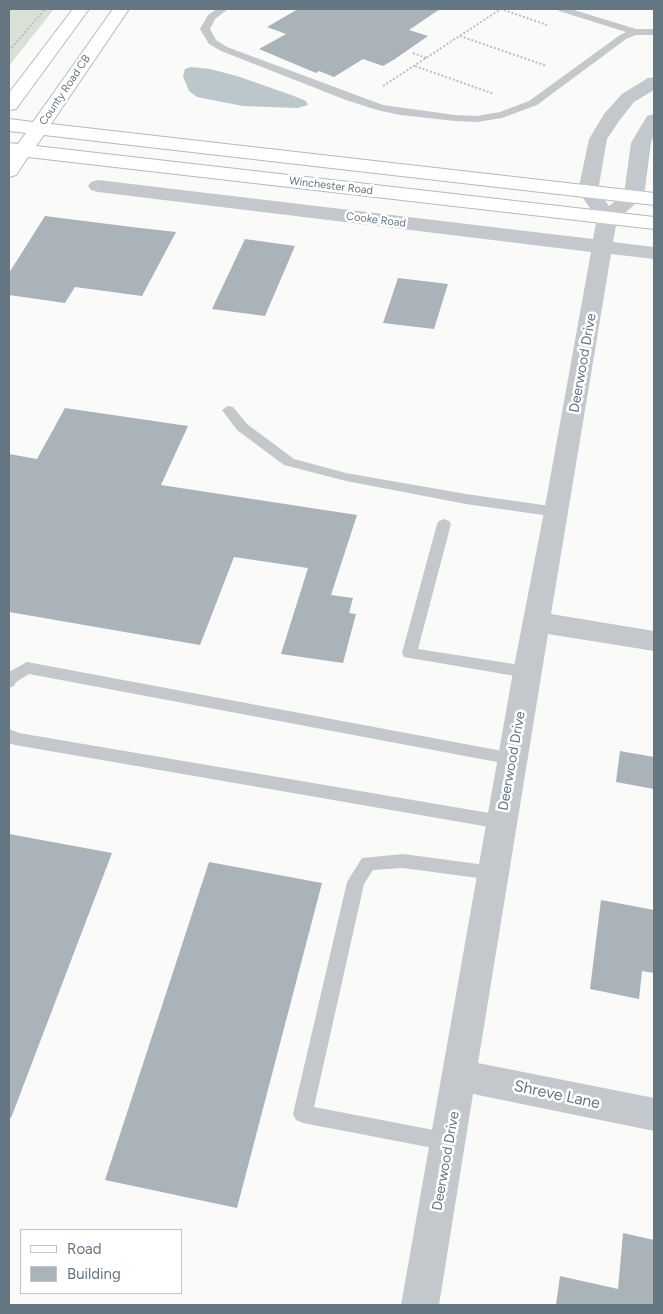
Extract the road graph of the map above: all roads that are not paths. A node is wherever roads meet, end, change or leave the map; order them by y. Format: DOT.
graph roads {
  1 [pos="81,9"];
  2 [pos="121,9"];
  3 [pos="223,9"];
  4 [pos="562,9"];
  5 [pos="635,32"];
  6 [pos="654,32"];
  7 [pos="654,82"];
  8 [pos="9,106"];
  9 [pos="654,120"];
  10 [pos="9,125"];
  11 [pos="38,129"];
  12 [pos="16,150"];
  13 [pos="9,171"];
  14 [pos="98,186"];
  15 [pos="588,191"];
  16 [pos="634,196"];
  17 [pos="654,199"];
  18 [pos="607,218"];
  19 [pos="654,223"];
  20 [pos="603,247"];
  21 [pos="654,253"];
  22 [pos="228,410"];
  23 [pos="557,512"];
  24 [pos="444,524"];
  25 [pos="536,622"];
  26 [pos="654,641"];
  27 [pos="527,672"];
  28 [pos="9,682"];
  29 [pos="9,735"];
  30 [pos="513,759"];
  31 [pos="501,822"];
  32 [pos="492,874"];
  33 [pos="460,1075"];
  34 [pos="654,1115"];
  35 [pos="449,1142"];
  36 [pos="420,1305"];
  1 -- 8 [label="main road"];
  2 -- 11 [label="main road, County Road CB"];
  3 -- 5 [label="lane"];
  4 -- 5 [label="lane"];
  5 -- 6 [label="lane"];
  7 -- 15 [label="street"];
  9 -- 16 [label="street"];
  10 -- 11 [label="main road, Winchester Road"];
  11 -- 12 [label="main road, County Road CB"];
  11 -- 15 [label="main road, Winchester Road"];
  12 -- 13 [label="main road, County Road CB"];
  12 -- 18 [label="main road, Winchester Road"];
  14 -- 20 [label="street, Cooke Road"];
  15 -- 16 [label="main road, Winchester Road"];
  15 -- 18 [label="street"];
  16 -- 17 [label="main road, Winchester Road"];
  16 -- 18 [label="street"];
  18 -- 19 [label="main road, Winchester Road"];
  18 -- 20 [label="street, Deerwood Drive"];
  20 -- 21 [label="street, Cooke Road"];
  20 -- 23 [label="street, Deerwood Drive"];
  22 -- 23 [label="lane"];
  23 -- 25 [label="street, Deerwood Drive"];
  24 -- 27 [label="lane"];
  25 -- 26 [label="street"];
  25 -- 27 [label="street, Deerwood Drive"];
  27 -- 30 [label="street, Deerwood Drive"];
  28 -- 30 [label="lane"];
  29 -- 31 [label="lane"];
  30 -- 31 [label="street, Deerwood Drive"];
  31 -- 32 [label="street, Deerwood Drive"];
  32 -- 33 [label="street, Deerwood Drive"];
  32 -- 35 [label="lane"];
  33 -- 34 [label="street, Shreve Lane"];
  33 -- 35 [label="street, Deerwood Drive"];
  35 -- 36 [label="street, Deerwood Drive"];
}
